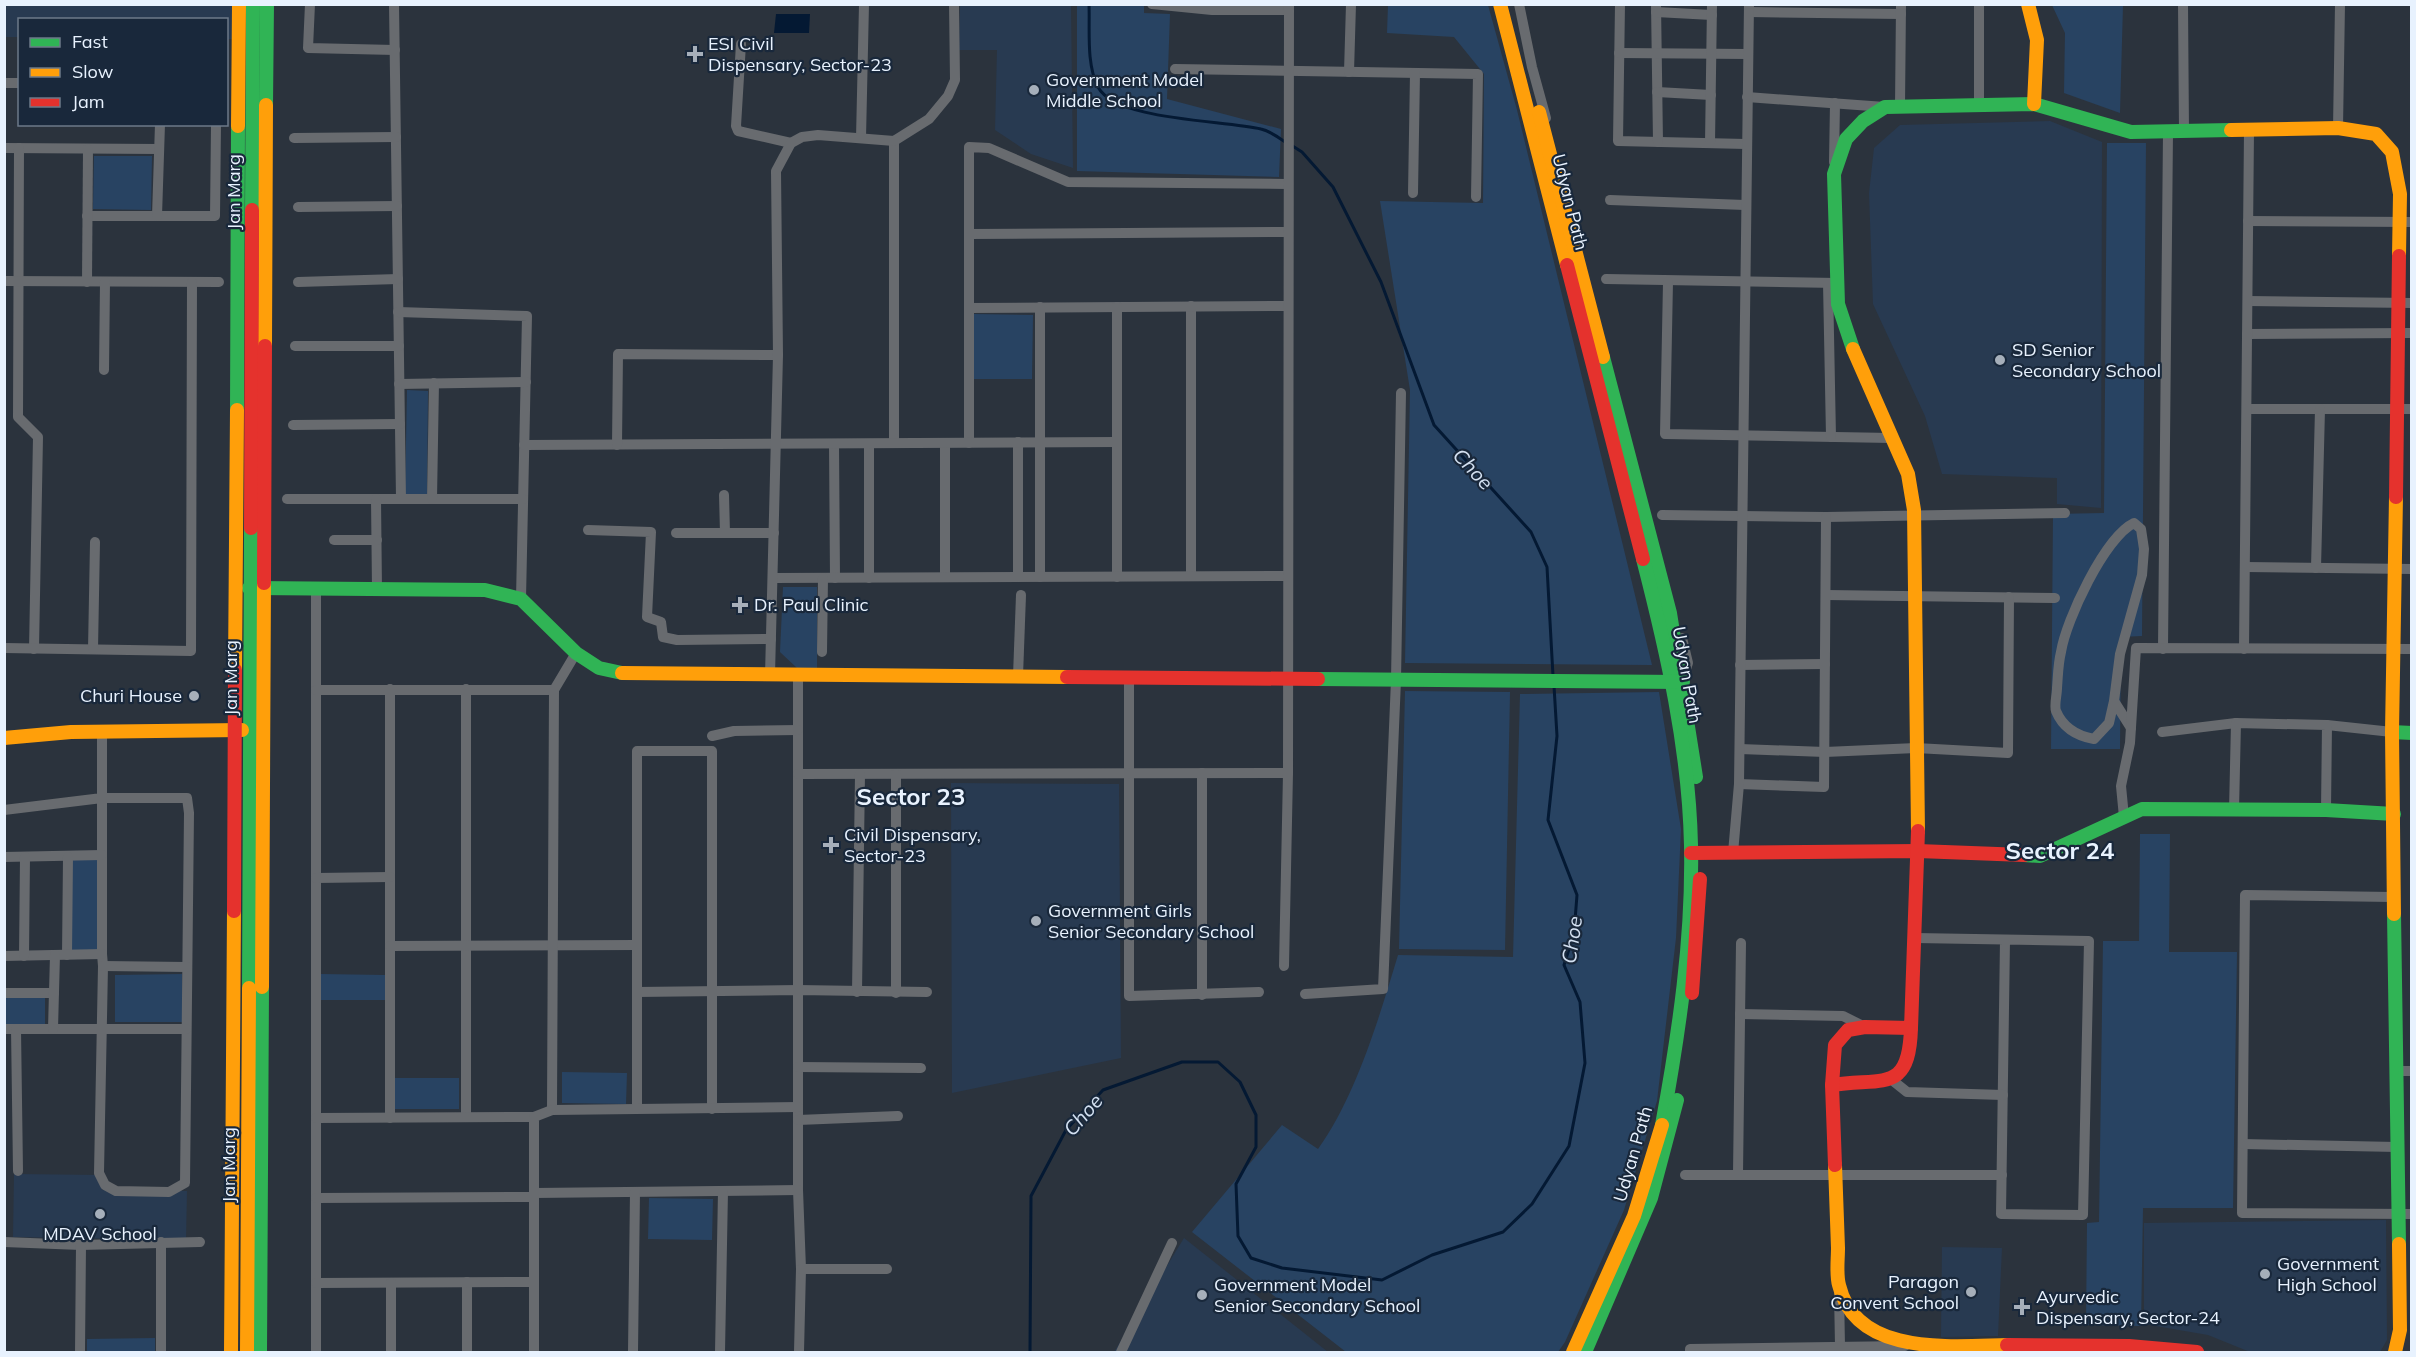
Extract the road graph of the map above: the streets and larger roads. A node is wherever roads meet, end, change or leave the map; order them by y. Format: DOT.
graph roads {
  1 [pos="239,4"];
  2 [pos="253,4"];
  3 [pos="267,4"];
  4 [pos="310,4"];
  5 [pos="394,4"];
  6 [pos="864,4"];
  7 [pos="954,4"];
  8 [pos="1152,4"];
  9 [pos="1351,4"];
  10 [pos="1500,4"];
  11 [pos="1510,4"];
  12 [pos="1519,4"];
  13 [pos="1620,4"];
  14 [pos="1978,4"];
  15 [pos="2028,4"];
  16 [pos="2183,4"];
  17 [pos="2340,4"];
  18 [pos="1212,7"];
  19 [pos="1289,7"];
  20 [pos="1656,8"];
  21 [pos="1749,8"];
  22 [pos="1901,9"];
  23 [pos="1712,10"];
  24 [pos="741,44"];
  25 [pos="394,50"];
  26 [pos="1619,53"];
  27 [pos="1656,53"];
  28 [pos="1711,54"];
  29 [pos="1748,54"];
  30 [pos="1175,69"];
  31 [pos="1288,71"];
  32 [pos="1349,72"];
  33 [pos="1415,73"];
  34 [pos="1657,92"];
  35 [pos="1711,95"];
  36 [pos="1747,97"];
  37 [pos="1835,103"];
  38 [pos="2034,104"];
  39 [pos="1979,105"];
  40 [pos="1885,106"];
  41 [pos="1900,106"];
  42 [pos="160,126"];
  43 [pos="216,126"];
  44 [pos="2338,128"];
  45 [pos="2249,131"];
  46 [pos="2168,132"];
  47 [pos="2184,132"];
  48 [pos="396,137"];
  49 [pos="294,138"];
  50 [pos="861,138"];
  51 [pos="894,141"];
  52 [pos="1658,142"];
  53 [pos="1710,143"];
  54 [pos="791,144"];
  55 [pos="1746,144"];
  56 [pos="4,148"];
  57 [pos="19,148"];
  58 [pos="159,148"];
  59 [pos="88,149"];
  60 [pos="1834,174"];
  61 [pos="1287,184"];
  62 [pos="1413,193"];
  63 [pos="1476,197"];
  64 [pos="1610,201"];
  65 [pos="1745,205"];
  66 [pos="397,206"];
  67 [pos="298,207"];
  68 [pos="87,216"];
  69 [pos="158,216"];
  70 [pos="2248,221"];
  71 [pos="2406,223"];
  72 [pos="1287,232"];
  73 [pos="969,234"];
  74 [pos="398,279"];
  75 [pos="1606,279"];
  76 [pos="4,281"];
  77 [pos="20,281"];
  78 [pos="87,282"];
  79 [pos="105,282"];
  80 [pos="192,282"];
  81 [pos="219,282"];
  82 [pos="298,282"];
  83 [pos="1668,282"];
  84 [pos="1744,283"];
  85 [pos="1833,283"];
  86 [pos="2248,301"];
  87 [pos="2405,303"];
  88 [pos="1191,306"];
  89 [pos="1287,306"];
  90 [pos="1040,307"];
  91 [pos="1117,307"];
  92 [pos="969,308"];
  93 [pos="398,312"];
  94 [pos="2405,333"];
  95 [pos="2247,334"];
  96 [pos="295,346"];
  97 [pos="399,346"];
  98 [pos="778,355"];
  99 [pos="104,370"];
  100 [pos="526,382"];
  101 [pos="434,383"];
  102 [pos="399,384"];
  103 [pos="1401,393"];
  104 [pos="2247,410"];
  105 [pos="2320,410"];
  106 [pos="2397,410"];
  107 [pos="2412,410"];
  108 [pos="400,424"];
  109 [pos="293,425"];
  110 [pos="1742,436"];
  111 [pos="1831,437"];
  112 [pos="1892,438"];
  113 [pos="1018,442"];
  114 [pos="1040,442"];
  115 [pos="1117,442"];
  116 [pos="894,443"];
  117 [pos="945,443"];
  118 [pos="969,443"];
  119 [pos="776,444"];
  120 [pos="834,444"];
  121 [pos="869,444"];
  122 [pos="524,445"];
  123 [pos="617,445"];
  124 [pos="724,495"];
  125 [pos="287,499"];
  126 [pos="376,499"];
  127 [pos="401,499"];
  128 [pos="432,499"];
  129 [pos="523,499"];
  130 [pos="2065,513"];
  131 [pos="1914,514"];
  132 [pos="1662,515"];
  133 [pos="1742,516"];
  134 [pos="1826,517"];
  135 [pos="588,530"];
  136 [pos="676,533"];
  137 [pos="724,533"];
  138 [pos="774,533"];
  139 [pos="334,540"];
  140 [pos="377,540"];
  141 [pos="95,542"];
  142 [pos="2246,567"];
  143 [pos="2316,568"];
  144 [pos="2394,569"];
  145 [pos="2412,569"];
  146 [pos="1117,576"];
  147 [pos="1191,576"];
  148 [pos="1288,576"];
  149 [pos="945,577"];
  150 [pos="1018,577"];
  151 [pos="1040,577"];
  152 [pos="773,578"];
  153 [pos="829,578"];
  154 [pos="869,578"];
  155 [pos="256,588"];
  156 [pos="316,589"];
  157 [pos="377,589"];
  158 [pos="1021,595"];
  159 [pos="1826,595"];
  160 [pos="1914,596"];
  161 [pos="2009,597"];
  162 [pos="2055,598"];
  163 [pos="521,599"];
  164 [pos="771,639"];
  165 [pos="4,648"];
  166 [pos="34,649"];
  167 [pos="93,649"];
  168 [pos="2163,649"];
  169 [pos="2244,649"];
  170 [pos="2392,649"];
  171 [pos="2412,649"];
  172 [pos="822,652"];
  173 [pos="576,653"];
  174 [pos="1825,664"];
  175 [pos="1740,665"];
  176 [pos="798,674"];
  177 [pos="770,675"];
  178 [pos="1018,676"];
  179 [pos="1129,678"];
  180 [pos="1288,679"];
  181 [pos="1396,680"];
  182 [pos="1679,681"];
  183 [pos="390,689"];
  184 [pos="466,689"];
  185 [pos="316,690"];
  186 [pos="554,690"];
  187 [pos="2114,701"];
  188 [pos="2236,723"];
  189 [pos="2327,725"];
  190 [pos="2131,728"];
  191 [pos="234,730"];
  192 [pos="248,730"];
  193 [pos="263,730"];
  194 [pos="798,730"];
  195 [pos="102,732"];
  196 [pos="2162,732"];
  197 [pos="2392,732"];
  198 [pos="2412,733"];
  199 [pos="712,736"];
  200 [pos="4,738"];
  201 [pos="1916,748"];
  202 [pos="1740,749"];
  203 [pos="1825,752"];
  204 [pos="1202,773"];
  205 [pos="1288,773"];
  206 [pos="798,774"];
  207 [pos="860,774"];
  208 [pos="896,774"];
  209 [pos="1129,774"];
  210 [pos="1739,784"];
  211 [pos="102,798"];
  212 [pos="4,810"];
  213 [pos="2234,810"];
  214 [pos="2326,810"];
  215 [pos="2394,814"];
  216 [pos="2124,817"];
  217 [pos="1918,851"];
  218 [pos="1696,853"];
  219 [pos="1733,853"];
  220 [pos="102,855"];
  221 [pos="4,857"];
  222 [pos="25,857"];
  223 [pos="68,857"];
  224 [pos="390,877"];
  225 [pos="316,878"];
  226 [pos="2393,897"];
  227 [pos="1915,938"];
  228 [pos="2005,940"];
  229 [pos="1741,943"];
  230 [pos="637,945"];
  231 [pos="390,946"];
  232 [pos="466,946"];
  233 [pos="552,946"];
  234 [pos="102,954"];
  235 [pos="61,955"];
  236 [pos="4,956"];
  237 [pos="24,956"];
  238 [pos="103,966"];
  239 [pos="1284,966"];
  240 [pos="187,967"];
  241 [pos="798,990"];
  242 [pos="712,992"];
  243 [pos="857,992"];
  244 [pos="927,992"];
  245 [pos="1259,992"];
  246 [pos="4,993"];
  247 [pos="54,993"];
  248 [pos="637,993"];
  249 [pos="896,993"];
  250 [pos="1305,993"];
  251 [pos="1202,995"];
  252 [pos="1740,1014"];
  253 [pos="102,1027"];
  254 [pos="1865,1027"];
  255 [pos="1911,1028"];
  256 [pos="4,1029"];
  257 [pos="16,1029"];
  258 [pos="53,1029"];
  259 [pos="186,1029"];
  260 [pos="798,1066"];
  261 [pos="921,1068"];
  262 [pos="2396,1071"];
  263 [pos="2412,1071"];
  264 [pos="1892,1080"];
  265 [pos="1832,1085"];
  266 [pos="2003,1095"];
  267 [pos="798,1107"];
  268 [pos="637,1109"];
  269 [pos="712,1109"];
  270 [pos="552,1110"];
  271 [pos="898,1116"];
  272 [pos="466,1117"];
  273 [pos="534,1117"];
  274 [pos="316,1118"];
  275 [pos="390,1118"];
  276 [pos="798,1120"];
  277 [pos="2243,1144"];
  278 [pos="2397,1147"];
  279 [pos="18,1171"];
  280 [pos="1835,1173"];
  281 [pos="1738,1174"];
  282 [pos="1685,1175"];
  283 [pos="2002,1175"];
  284 [pos="798,1190"];
  285 [pos="723,1191"];
  286 [pos="635,1192"];
  287 [pos="534,1195"];
  288 [pos="316,1198"];
  289 [pos="2397,1214"];
  290 [pos="2412,1214"];
  291 [pos="4,1242"];
  292 [pos="161,1242"];
  293 [pos="200,1242"];
  294 [pos="1172,1243"];
  295 [pos="81,1245"];
  296 [pos="801,1269"];
  297 [pos="887,1269"];
  298 [pos="391,1282"];
  299 [pos="467,1282"];
  300 [pos="534,1282"];
  301 [pos="316,1283"];
  302 [pos="1839,1285"];
  303 [pos="1840,1346"];
  304 [pos="1918,1346"];
  305 [pos="2081,1348"];
  306 [pos="1771,1350"];
  307 [pos="80,1353"];
  308 [pos="161,1353"];
  309 [pos="231,1353"];
  310 [pos="247,1353"];
  311 [pos="260,1353"];
  312 [pos="316,1353"];
  313 [pos="392,1353"];
  314 [pos="467,1353"];
  315 [pos="534,1353"];
  316 [pos="633,1353"];
  317 [pos="720,1353"];
  318 [pos="799,1353"];
  319 [pos="1121,1353"];
  320 [pos="1573,1353"];
  321 [pos="1585,1353"];
  322 [pos="1690,1353"];
  323 [pos="2197,1353"];
  324 [pos="2395,1353"];
  1 -- 191 [label="street"];
  2 -- 155 [label="street, Jan Marg"];
  3 -- 155 [label="street, Jan Marg"];
  4 -- 25 [label="street"];
  5 -- 25 [label="street"];
  6 -- 50 [label="street"];
  7 -- 51 [label="street"];
  8 -- 18 [label="street"];
  9 -- 32 [label="street"];
  10 -- 182 [label="street, Udyan Path"];
  11 -- 182 [label="street, Udyan Path"];
  12 -- 182 [label="street"];
  13 -- 26 [label="street"];
  14 -- 39 [label="street"];
  15 -- 38 [label="street"];
  16 -- 47 [label="street"];
  17 -- 44 [label="street"];
  18 -- 19 [label="street"];
  19 -- 31 [label="street"];
  20 -- 23 [label="street"];
  20 -- 27 [label="street"];
  21 -- 22 [label="street"];
  21 -- 29 [label="street"];
  22 -- 41 [label="street"];
  23 -- 28 [label="street"];
  24 -- 54 [label="street"];
  25 -- 48 [label="street"];
  26 -- 27 [label="street"];
  26 -- 52 [label="street"];
  27 -- 28 [label="street"];
  27 -- 34 [label="street"];
  28 -- 29 [label="street"];
  28 -- 35 [label="street"];
  29 -- 36 [label="street"];
  30 -- 31 [label="street"];
  31 -- 32 [label="street"];
  31 -- 61 [label="street"];
  32 -- 33 [label="street"];
  33 -- 62 [label="street"];
  33 -- 63 [label="street"];
  34 -- 35 [label="street"];
  34 -- 52 [label="street"];
  35 -- 53 [label="street"];
  36 -- 37 [label="street"];
  36 -- 55 [label="street"];
  37 -- 40 [label="street"];
  37 -- 60 [label="street"];
  38 -- 39 [label="street"];
  38 -- 46 [label="street"];
  39 -- 41 [label="street"];
  40 -- 41 [label="street"];
  40 -- 60 [label="street"];
  42 -- 58 [label="street"];
  43 -- 69 [label="street"];
  44 -- 45 [label="street"];
  44 -- 71 [label="street"];
  45 -- 47 [label="street"];
  45 -- 70 [label="street"];
  46 -- 47 [label="street"];
  46 -- 168 [label="street"];
  48 -- 49 [label="street"];
  48 -- 66 [label="street"];
  50 -- 51 [label="street"];
  50 -- 54 [label="street"];
  51 -- 116 [label="street"];
  52 -- 53 [label="street"];
  53 -- 55 [label="street"];
  54 -- 98 [label="street"];
  55 -- 65 [label="street"];
  56 -- 57 [label="street"];
  57 -- 59 [label="street"];
  57 -- 77 [label="street"];
  58 -- 59 [label="street"];
  58 -- 69 [label="street"];
  59 -- 68 [label="street"];
  60 -- 85 [label="street"];
  61 -- 72 [label="street"];
  61 -- 73 [label="street"];
  64 -- 65 [label="street"];
  65 -- 84 [label="street"];
  66 -- 67 [label="street"];
  66 -- 74 [label="street"];
  68 -- 69 [label="street"];
  68 -- 78 [label="street"];
  70 -- 71 [label="street"];
  70 -- 86 [label="street"];
  71 -- 87 [label="street"];
  72 -- 73 [label="street"];
  72 -- 89 [label="street"];
  73 -- 92 [label="street"];
  74 -- 82 [label="street"];
  74 -- 93 [label="street"];
  75 -- 83 [label="street"];
  76 -- 77 [label="street"];
  77 -- 78 [label="street"];
  77 -- 166 [label="street"];
  78 -- 79 [label="street"];
  79 -- 80 [label="street"];
  79 -- 99 [label="street"];
  80 -- 81 [label="street"];
  80 -- 167 [label="street"];
  83 -- 84 [label="street"];
  83 -- 110 [label="street"];
  84 -- 85 [label="street"];
  84 -- 110 [label="street"];
  85 -- 111 [label="street"];
  85 -- 112 [label="street"];
  86 -- 87 [label="street"];
  86 -- 95 [label="street"];
  87 -- 94 [label="street"];
  88 -- 89 [label="street"];
  88 -- 91 [label="street"];
  88 -- 147 [label="street"];
  89 -- 148 [label="street"];
  90 -- 91 [label="street"];
  90 -- 92 [label="street"];
  90 -- 114 [label="street"];
  91 -- 115 [label="street"];
  92 -- 118 [label="street"];
  93 -- 97 [label="street"];
  93 -- 100 [label="street"];
  94 -- 95 [label="street"];
  94 -- 106 [label="street"];
  95 -- 104 [label="street"];
  96 -- 97 [label="street"];
  97 -- 102 [label="street"];
  98 -- 119 [label="street"];
  98 -- 123 [label="street"];
  100 -- 101 [label="street"];
  100 -- 122 [label="street"];
  101 -- 102 [label="street"];
  101 -- 128 [label="street"];
  102 -- 108 [label="street"];
  103 -- 181 [label="street"];
  104 -- 105 [label="street"];
  104 -- 142 [label="street"];
  105 -- 106 [label="street"];
  105 -- 143 [label="street"];
  106 -- 107 [label="street"];
  106 -- 144 [label="street"];
  108 -- 109 [label="street"];
  108 -- 127 [label="street"];
  110 -- 111 [label="street"];
  110 -- 133 [label="street"];
  111 -- 112 [label="street"];
  112 -- 131 [label="street"];
  113 -- 114 [label="street"];
  113 -- 118 [label="street"];
  113 -- 150 [label="street"];
  114 -- 115 [label="street"];
  114 -- 151 [label="street"];
  115 -- 146 [label="street"];
  116 -- 117 [label="street"];
  116 -- 121 [label="street"];
  117 -- 118 [label="street"];
  117 -- 149 [label="street"];
  119 -- 120 [label="street"];
  119 -- 123 [label="street"];
  119 -- 138 [label="street"];
  120 -- 121 [label="street"];
  120 -- 153 [label="street"];
  121 -- 154 [label="street"];
  122 -- 123 [label="street"];
  122 -- 129 [label="street"];
  124 -- 137 [label="street"];
  125 -- 126 [label="street"];
  126 -- 127 [label="street"];
  126 -- 140 [label="street"];
  127 -- 128 [label="street"];
  128 -- 129 [label="street"];
  129 -- 163 [label="street"];
  130 -- 131 [label="street"];
  131 -- 134 [label="street"];
  131 -- 160 [label="street"];
  132 -- 133 [label="street"];
  133 -- 134 [label="street"];
  133 -- 175 [label="street"];
  134 -- 159 [label="street"];
  135 -- 164 [label="street"];
  136 -- 137 [label="street"];
  137 -- 138 [label="street"];
  138 -- 152 [label="street"];
  139 -- 140 [label="street"];
  140 -- 157 [label="street"];
  141 -- 167 [label="street"];
  142 -- 143 [label="street"];
  142 -- 169 [label="street"];
  143 -- 144 [label="street"];
  144 -- 145 [label="street"];
  144 -- 170 [label="street"];
  146 -- 147 [label="street"];
  146 -- 151 [label="street"];
  147 -- 148 [label="street"];
  148 -- 180 [label="street"];
  149 -- 150 [label="street"];
  149 -- 154 [label="street"];
  150 -- 151 [label="street"];
  152 -- 153 [label="street"];
  152 -- 164 [label="street"];
  153 -- 154 [label="street"];
  153 -- 172 [label="street"];
  155 -- 156 [label="street"];
  155 -- 192 [label="street, Jan Marg"];
  155 -- 193 [label="street, Jan Marg"];
  156 -- 157 [label="street"];
  156 -- 185 [label="street"];
  157 -- 163 [label="street"];
  158 -- 178 [label="street"];
  159 -- 160 [label="street"];
  159 -- 174 [label="street"];
  160 -- 161 [label="street"];
  160 -- 201 [label="street"];
  161 -- 162 [label="street"];
  161 -- 201 [label="street"];
  163 -- 173 [label="street"];
  164 -- 177 [label="street"];
  165 -- 166 [label="street"];
  166 -- 167 [label="street"];
  168 -- 169 [label="street"];
  168 -- 190 [label="street"];
  169 -- 170 [label="street"];
  170 -- 171 [label="street"];
  170 -- 197 [label="street"];
  173 -- 177 [label="street"];
  173 -- 186 [label="street"];
  174 -- 175 [label="street"];
  174 -- 203 [label="street"];
  175 -- 202 [label="street"];
  176 -- 177 [label="street"];
  176 -- 178 [label="street"];
  176 -- 194 [label="street"];
  178 -- 179 [label="street"];
  179 -- 180 [label="street"];
  179 -- 209 [label="street"];
  180 -- 181 [label="street"];
  180 -- 205 [label="street"];
  181 -- 182 [label="street"];
  181 -- 250 [label="street"];
  182 -- 218 [label="street, Udyan Path"];
  183 -- 184 [label="street"];
  183 -- 185 [label="street"];
  183 -- 224 [label="street"];
  184 -- 186 [label="street"];
  184 -- 232 [label="street"];
  185 -- 225 [label="street"];
  186 -- 233 [label="street"];
  187 -- 187 [label="street"];
  187 -- 190 [label="street"];
  188 -- 189 [label="street"];
  188 -- 196 [label="street"];
  188 -- 213 [label="street"];
  189 -- 197 [label="street"];
  189 -- 214 [label="street"];
  190 -- 216 [label="street"];
  191 -- 192 [label="street"];
  191 -- 195 [label="street"];
  191 -- 309 [label="street"];
  192 -- 193 [label="street"];
  192 -- 310 [label="street, Jan Marg"];
  193 -- 311 [label="street, Jan Marg"];
  194 -- 199 [label="street"];
  194 -- 206 [label="street"];
  195 -- 200 [label="street"];
  195 -- 211 [label="street"];
  197 -- 198 [label="street"];
  197 -- 215 [label="street"];
  201 -- 203 [label="street"];
  201 -- 217 [label="street"];
  202 -- 203 [label="street"];
  202 -- 210 [label="street"];
  203 -- 210 [label="street"];
  204 -- 205 [label="street"];
  204 -- 209 [label="street"];
  204 -- 251 [label="street"];
  205 -- 239 [label="street"];
  206 -- 207 [label="street"];
  206 -- 241 [label="street"];
  207 -- 208 [label="street"];
  207 -- 243 [label="street"];
  208 -- 209 [label="street"];
  208 -- 249 [label="street"];
  209 -- 251 [label="street"];
  210 -- 219 [label="street"];
  211 -- 212 [label="street"];
  211 -- 220 [label="street"];
  211 -- 240 [label="street"];
  213 -- 214 [label="street"];
  213 -- 216 [label="street"];
  214 -- 215 [label="street"];
  215 -- 226 [label="street"];
  216 -- 217 [label="street"];
  217 -- 219 [label="street"];
  217 -- 227 [label="street"];
  218 -- 219 [label="street"];
  218 -- 320 [label="street, Udyan Path"];
  218 -- 321 [label="street, Udyan Path"];
  220 -- 223 [label="street"];
  220 -- 234 [label="street"];
  221 -- 222 [label="street"];
  222 -- 223 [label="street"];
  222 -- 237 [label="street"];
  223 -- 235 [label="street"];
  224 -- 225 [label="street"];
  224 -- 231 [label="street"];
  225 -- 274 [label="street"];
  226 -- 262 [label="street"];
  226 -- 277 [label="street"];
  227 -- 228 [label="street"];
  227 -- 255 [label="street"];
  228 -- 266 [label="street"];
  228 -- 283 [label="street"];
  229 -- 252 [label="street"];
  230 -- 233 [label="street"];
  230 -- 242 [label="street"];
  230 -- 248 [label="street"];
  231 -- 232 [label="street"];
  231 -- 275 [label="street"];
  232 -- 233 [label="street"];
  232 -- 272 [label="street"];
  233 -- 270 [label="street"];
  234 -- 235 [label="street"];
  234 -- 238 [label="street"];
  235 -- 237 [label="street"];
  235 -- 247 [label="street"];
  236 -- 237 [label="street"];
  238 -- 240 [label="street"];
  238 -- 253 [label="street"];
  240 -- 259 [label="street"];
  241 -- 242 [label="street"];
  241 -- 243 [label="street"];
  241 -- 260 [label="street"];
  242 -- 248 [label="street"];
  242 -- 269 [label="street"];
  243 -- 249 [label="street"];
  244 -- 249 [label="street"];
  245 -- 251 [label="street"];
  246 -- 247 [label="street"];
  247 -- 258 [label="street"];
  248 -- 268 [label="street"];
  252 -- 254 [label="street"];
  252 -- 281 [label="street"];
  253 -- 258 [label="street"];
  253 -- 259 [label="street"];
  253 -- 259 [label="street"];
  254 -- 255 [label="street"];
  254 -- 265 [label="street"];
  255 -- 264 [label="street"];
  256 -- 257 [label="street"];
  257 -- 258 [label="street"];
  257 -- 279 [label="street"];
  260 -- 261 [label="street"];
  260 -- 267 [label="street"];
  262 -- 263 [label="street"];
  262 -- 278 [label="street"];
  264 -- 265 [label="street"];
  264 -- 266 [label="street"];
  265 -- 280 [label="street"];
  266 -- 283 [label="street"];
  267 -- 269 [label="street"];
  267 -- 276 [label="street"];
  268 -- 269 [label="street"];
  268 -- 270 [label="street"];
  270 -- 273 [label="street"];
  271 -- 276 [label="street"];
  272 -- 273 [label="street"];
  272 -- 275 [label="street"];
  273 -- 287 [label="street"];
  274 -- 275 [label="street"];
  274 -- 288 [label="street"];
  276 -- 284 [label="street"];
  277 -- 278 [label="street"];
  277 -- 289 [label="street"];
  278 -- 289 [label="street"];
  280 -- 281 [label="street"];
  280 -- 283 [label="street"];
  280 -- 302 [label="street"];
  281 -- 282 [label="street"];
  284 -- 285 [label="street"];
  284 -- 296 [label="street"];
  285 -- 286 [label="street"];
  285 -- 317 [label="street"];
  286 -- 287 [label="street"];
  286 -- 316 [label="street"];
  287 -- 288 [label="street"];
  287 -- 300 [label="street"];
  288 -- 301 [label="street"];
  289 -- 290 [label="street"];
  289 -- 324 [label="street"];
  291 -- 295 [label="street"];
  292 -- 293 [label="street"];
  292 -- 295 [label="street"];
  292 -- 308 [label="street"];
  294 -- 319 [label="street"];
  295 -- 307 [label="street"];
  296 -- 297 [label="street"];
  296 -- 318 [label="street"];
  298 -- 299 [label="street"];
  298 -- 301 [label="street"];
  298 -- 313 [label="street"];
  299 -- 300 [label="street"];
  299 -- 314 [label="street"];
  300 -- 315 [label="street"];
  301 -- 312 [label="street"];
  302 -- 303 [label="street"];
  302 -- 304 [label="street"];
  303 -- 304 [label="street"];
  303 -- 306 [label="street"];
  304 -- 305 [label="street"];
  305 -- 323 [label="street"];
  306 -- 322 [label="street"];
}
